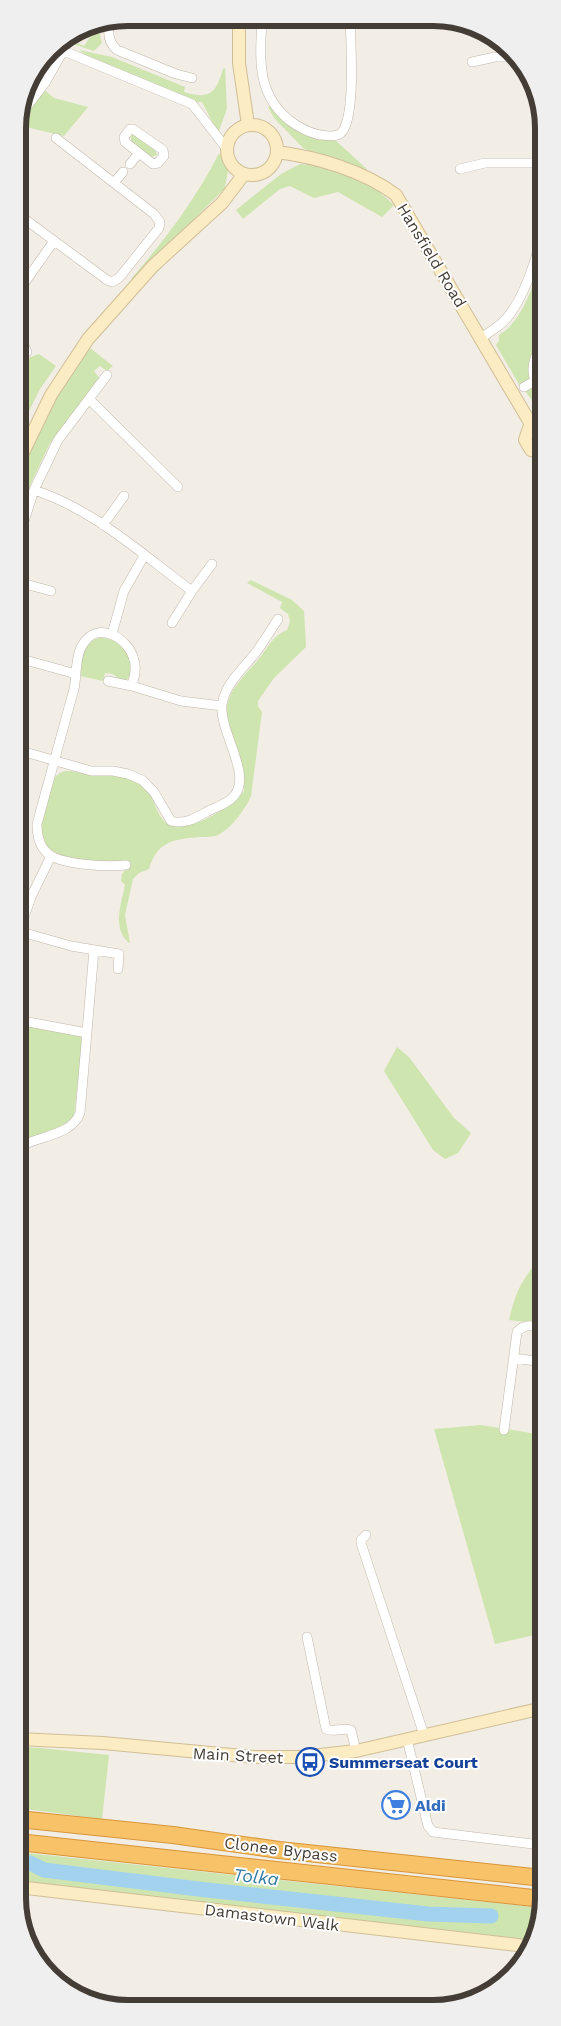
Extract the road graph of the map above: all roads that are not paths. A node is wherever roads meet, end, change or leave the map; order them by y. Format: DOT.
graph roads {
  1 [pos="239,26"];
  2 [pos="262,26"];
  3 [pos="350,26"];
  4 [pos="109,28"];
  5 [pos="62,50"];
  6 [pos="55,57"];
  7 [pos="506,57"];
  8 [pos="472,62"];
  9 [pos="192,78"];
  10 [pos="30,103"];
  11 [pos="248,125"];
  12 [pos="56,138"];
  13 [pos="226,149"];
  14 [pos="277,152"];
  15 [pos="139,153"];
  16 [pos="535,163"];
  17 [pos="130,164"];
  18 [pos="460,169"];
  19 [pos="123,172"];
  20 [pos="244,174"];
  21 [pos="114,183"];
  22 [pos="26,220"];
  23 [pos="54,241"];
  24 [pos="535,268"];
  25 [pos="26,272"];
  26 [pos="30,275"];
  27 [pos="26,281"];
  28 [pos="481,338"];
  29 [pos="535,359"];
  30 [pos="107,375"];
  31 [pos="535,380"];
  32 [pos="524,387"];
  33 [pos="90,400"];
  34 [pos="535,422"];
  35 [pos="535,426"];
  36 [pos="26,447"];
  37 [pos="535,451"];
  38 [pos="178,487"];
  39 [pos="34,490"];
  40 [pos="124,496"];
  41 [pos="26,515"];
  42 [pos="103,525"];
  43 [pos="144,556"];
  44 [pos="212,564"];
  45 [pos="26,584"];
  46 [pos="192,591"];
  47 [pos="51,592"];
  48 [pos="278,619"];
  49 [pos="172,623"];
  50 [pos="112,634"];
  51 [pos="26,660"];
  52 [pos="76,674"];
  53 [pos="108,681"];
  54 [pos="132,686"];
  55 [pos="222,706"];
  56 [pos="26,752"];
  57 [pos="55,761"];
  58 [pos="51,856"];
  59 [pos="126,865"];
  60 [pos="26,912"];
  61 [pos="26,934"];
  62 [pos="94,950"];
  63 [pos="118,969"];
  64 [pos="26,1021"];
  65 [pos="87,1032"];
  66 [pos="26,1143"];
  67 [pos="535,1327"];
  68 [pos="514,1358"];
  69 [pos="535,1361"];
  70 [pos="504,1430"];
  71 [pos="366,1535"];
  72 [pos="307,1637"];
  73 [pos="535,1710"];
  74 [pos="424,1735"];
  75 [pos="26,1739"];
  76 [pos="407,1740"];
  77 [pos="356,1751"];
  78 [pos="26,1820"];
  79 [pos="26,1843"];
  80 [pos="533,1844"];
  81 [pos="535,1877"];
  82 [pos="26,1888"];
  83 [pos="535,1898"];
  84 [pos="523,1946"];
  1 -- 11 [label="main road"];
  2 -- 3 [label="street"];
  4 -- 9 [label="street"];
  5 -- 13 [label="street"];
  6 -- 10 [label="street"];
  7 -- 8 [label="street"];
  11 -- 13 [label="main road"];
  11 -- 14 [label="main road"];
  12 -- 21 [label="street"];
  13 -- 20 [label="main road"];
  14 -- 20 [label="main road"];
  14 -- 28 [label="main road, Hansfield Road"];
  15 -- 15 [label="street"];
  15 -- 17 [label="street"];
  16 -- 18 [label="street"];
  19 -- 21 [label="street"];
  20 -- 36 [label="main road"];
  21 -- 23 [label="street"];
  22 -- 23 [label="street"];
  23 -- 26 [label="street"];
  24 -- 28 [label="street"];
  25 -- 26 [label="street"];
  26 -- 27 [label="street"];
  28 -- 34 [label="main road, Hansfield Road"];
  29 -- 31 [label="street"];
  30 -- 33 [label="street"];
  31 -- 32 [label="street"];
  33 -- 38 [label="street"];
  33 -- 39 [label="street"];
  35 -- 37 [label="main road"];
  39 -- 41 [label="street"];
  39 -- 42 [label="street"];
  40 -- 42 [label="street"];
  42 -- 43 [label="street"];
  43 -- 46 [label="street"];
  43 -- 50 [label="street"];
  44 -- 46 [label="street"];
  45 -- 47 [label="street"];
  46 -- 49 [label="street"];
  48 -- 55 [label="street"];
  50 -- 52 [label="street"];
  50 -- 54 [label="street"];
  51 -- 52 [label="street"];
  52 -- 57 [label="street"];
  53 -- 54 [label="street"];
  54 -- 55 [label="street"];
  55 -- 57 [label="street"];
  56 -- 57 [label="street"];
  57 -- 58 [label="street"];
  58 -- 59 [label="street"];
  58 -- 60 [label="street"];
  61 -- 62 [label="street"];
  62 -- 63 [label="street"];
  62 -- 65 [label="street"];
  64 -- 65 [label="street"];
  65 -- 66 [label="street"];
  67 -- 68 [label="street"];
  68 -- 69 [label="street"];
  68 -- 70 [label="street"];
  71 -- 74 [label="street"];
  72 -- 77 [label="street"];
  73 -- 74 [label="main road, Main Street"];
  74 -- 76 [label="main road, Main Street"];
  75 -- 77 [label="main road, Main Street"];
  76 -- 77 [label="main road, Main Street"];
  76 -- 80 [label="street"];
  78 -- 81 [label="highway, Clonee Bypass"];
  79 -- 83 [label="highway, Clonee Bypass"];
  82 -- 84 [label="main road, Damastown Walk"];
}
